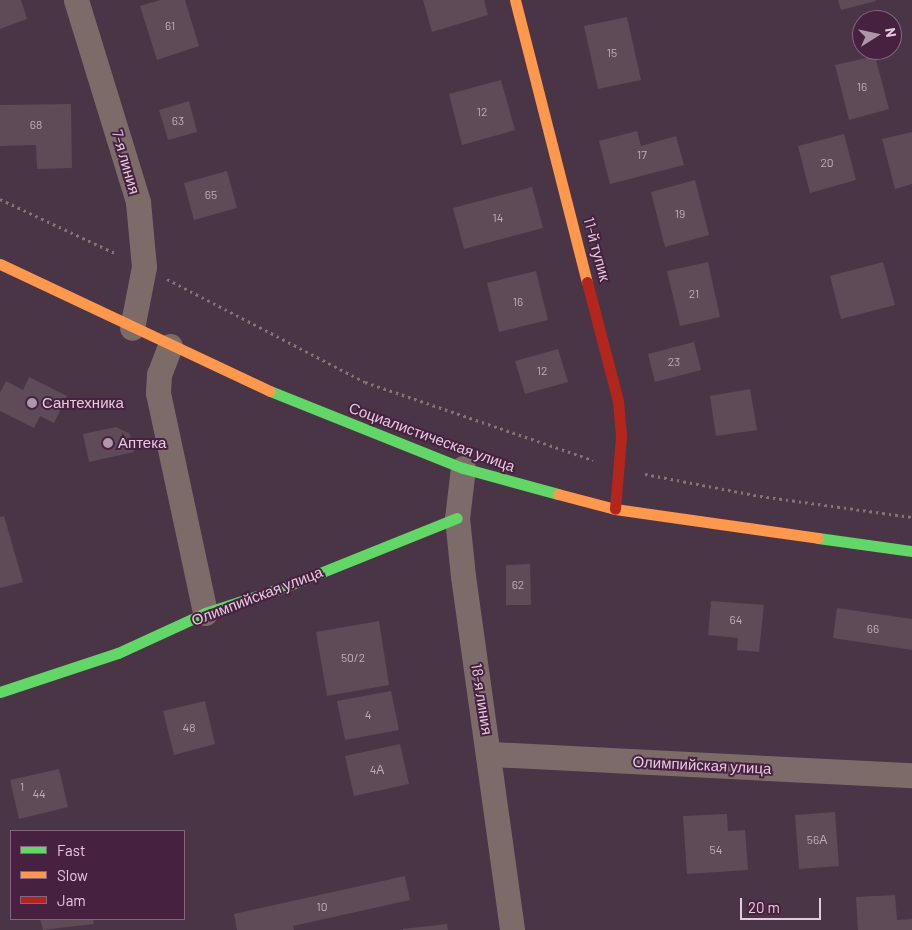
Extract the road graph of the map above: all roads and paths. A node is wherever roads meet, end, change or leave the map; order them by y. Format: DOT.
graph roads {
  1 [pos="76,0"];
  2 [pos="515,0"];
  3 [pos="0,199"];
  4 [pos="0,264"];
  5 [pos="144,267"];
  6 [pos="132,328"];
  7 [pos="170,346"];
  8 [pos="463,468"];
  9 [pos="619,468"];
  10 [pos="615,509"];
  11 [pos="912,517"];
  12 [pos="457,518"];
  13 [pos="912,551"];
  14 [pos="205,613"];
  15 [pos="0,692"];
  16 [pos="491,754"];
  17 [pos="912,775"];
  18 [pos="512,930"];
  1 -- 5 [label="street, 7-я линия"];
  2 -- 9 [label="street, 11-й тупик"];
  3 -- 5 [label="path"];
  4 -- 6 [label="street, Социалистическая улица"];
  5 -- 6 [label="street, 7-я линия"];
  5 -- 9 [label="path"];
  6 -- 7 [label="street, Социалистическая улица"];
  7 -- 8 [label="street, Социалистическая улица"];
  7 -- 14 [label="street"];
  8 -- 10 [label="street, Социалистическая улица"];
  8 -- 12 [label="street, 18-я линия"];
  9 -- 10 [label="street, 11-й тупик"];
  9 -- 11 [label="path"];
  10 -- 13 [label="street, Социалистическая улица"];
  12 -- 14 [label="street, Олимпийская улица"];
  12 -- 16 [label="street, 18-я линия"];
  14 -- 15 [label="street, Олимпийская улица"];
  16 -- 17 [label="street, Олимпийская улица"];
  16 -- 18 [label="street, 18-я линия"];
}
